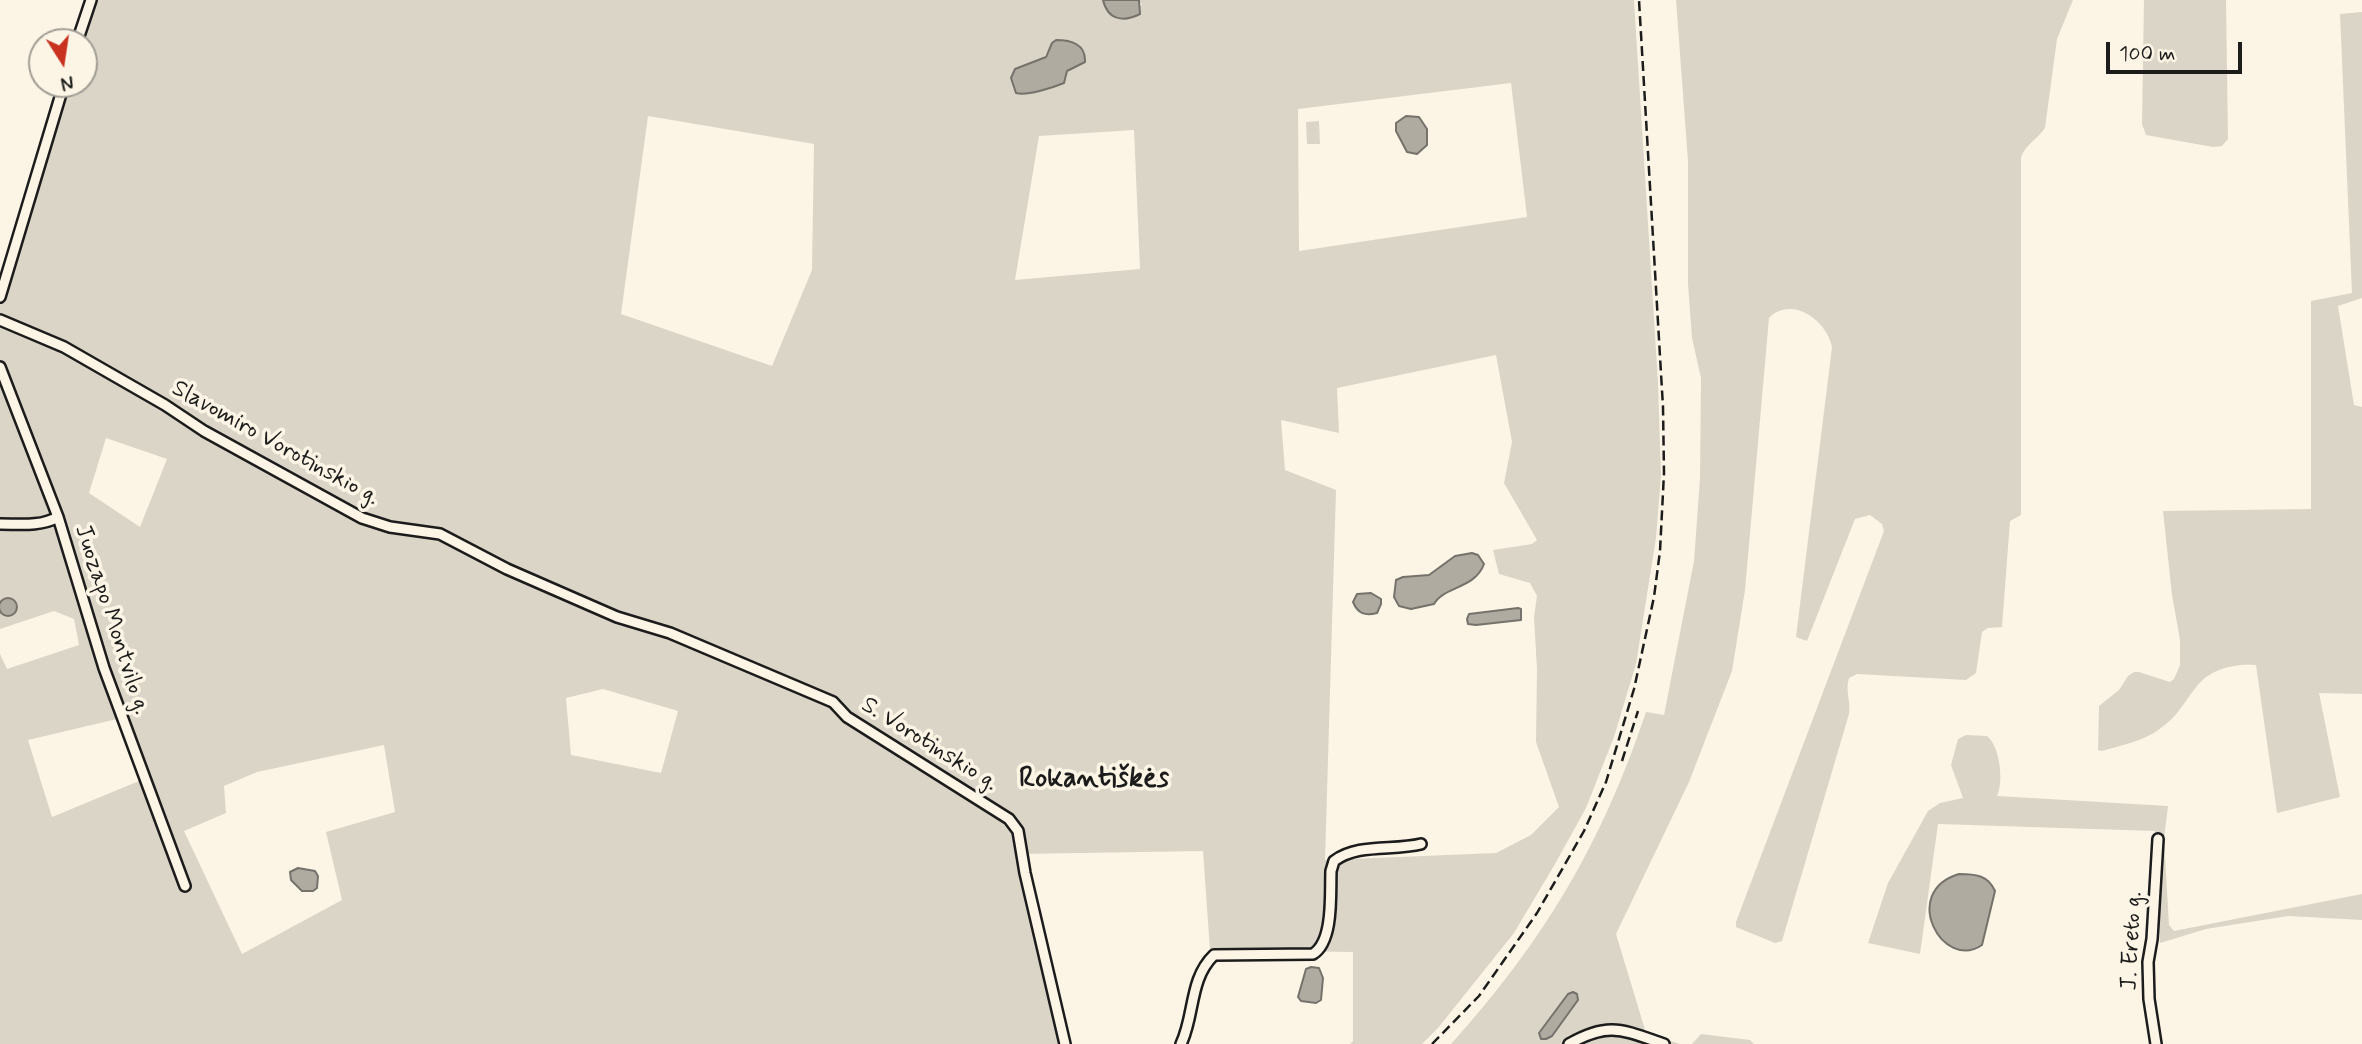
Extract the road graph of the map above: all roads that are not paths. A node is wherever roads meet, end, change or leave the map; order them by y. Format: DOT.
graph roads {
  1 [pos="91,0"];
  2 [pos="82,28"];
  3 [pos="60,98"];
  4 [pos="0,297"];
  5 [pos="0,320"];
  6 [pos="0,367"];
  7 [pos="58,517"];
  8 [pos="0,524"];
  9 [pos="693,644"];
  10 [pos="2158,839"];
  11 [pos="1421,844"];
  12 [pos="185,886"];
  13 [pos="1634,1039"];
  14 [pos="1065,1044"];
  15 [pos="1181,1044"];
  16 [pos="1569,1044"];
  17 [pos="1664,1044"];
  18 [pos="2156,1044"];
  1 -- 2 [label="street"];
  3 -- 4 [label="street"];
  5 -- 9 [label="street, Slavomiro Vorotinskio g."];
  6 -- 7 [label="street, Juozapo Montvilo g."];
  7 -- 8 [label="street"];
  7 -- 12 [label="street, Juozapo Montvilo g."];
  9 -- 14 [label="street, S. Vorotinskio g."];
  10 -- 18 [label="street, J. Ereto g."];
  11 -- 15 [label="street"];
  13 -- 16 [label="street"];
  13 -- 17 [label="street"];
}
